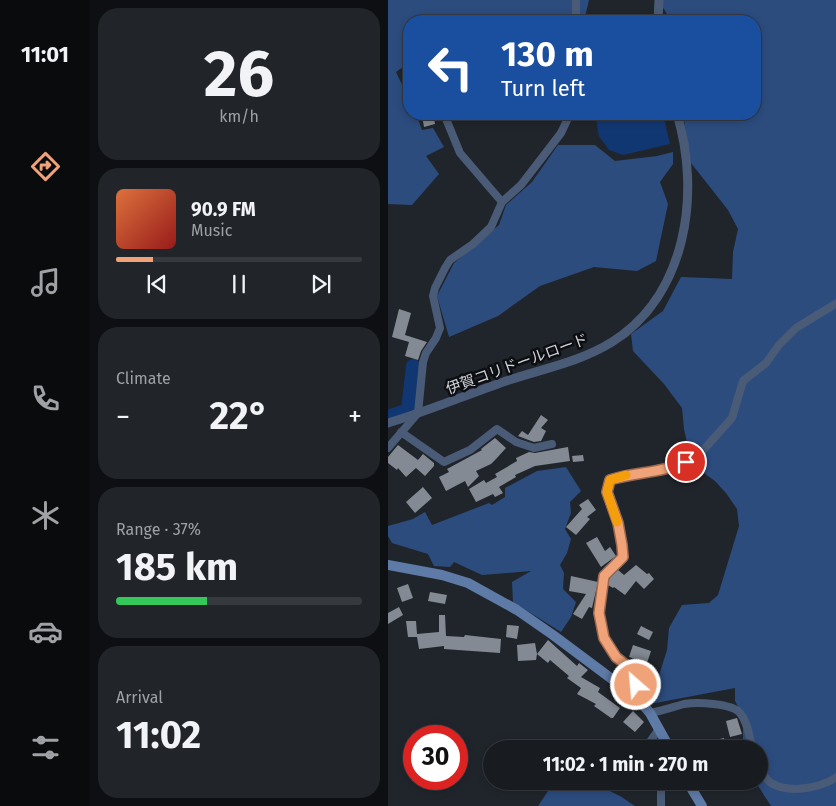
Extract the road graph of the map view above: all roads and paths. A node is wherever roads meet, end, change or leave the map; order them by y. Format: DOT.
graph roads {
  1 [pos="576,0"];
  2 [pos="659,0"];
  3 [pos="576,15"];
  4 [pos="658,15"];
  5 [pos="447,120"];
  6 [pos="567,120"];
  7 [pos="679,120"];
  8 [pos="502,202"];
  9 [pos="836,304"];
  10 [pos="418,413"];
  11 [pos="388,423"];
  12 [pos="401,432"];
  13 [pos="552,444"];
  14 [pos="388,448"];
  15 [pos="388,565"];
  16 [pos="636,697"];
  17 [pos="650,713"];
  18 [pos="659,729"];
  19 [pos="651,740"];
  20 [pos="665,740"];
  21 [pos="750,740"];
  22 [pos="836,777"];
  23 [pos="768,781"];
  24 [pos="661,790"];
  25 [pos="692,790"];
  26 [pos="661,806"];
  27 [pos="702,806"];
  1 -- 3 [label="street"];
  2 -- 4 [label="street"];
  5 -- 8 [label="street"];
  6 -- 8 [label="street"];
  7 -- 10 [label="street, 伊賀コリドールロード"];
  8 -- 10 [label="street"];
  9 -- 16 [label="street"];
  10 -- 11 [label="street, 伊賀コリドールロード"];
  10 -- 12 [label="street"];
  12 -- 13 [label="street"];
  12 -- 14 [label="street"];
  15 -- 16 [label="main road"];
  16 -- 17 [label="main road"];
  17 -- 18 [label="main road"];
  17 -- 21 [label="street"];
  18 -- 19 [label="street"];
  18 -- 20 [label="main road"];
  22 -- 23 [label="street"];
  24 -- 26 [label="street"];
  25 -- 27 [label="main road"];
}
